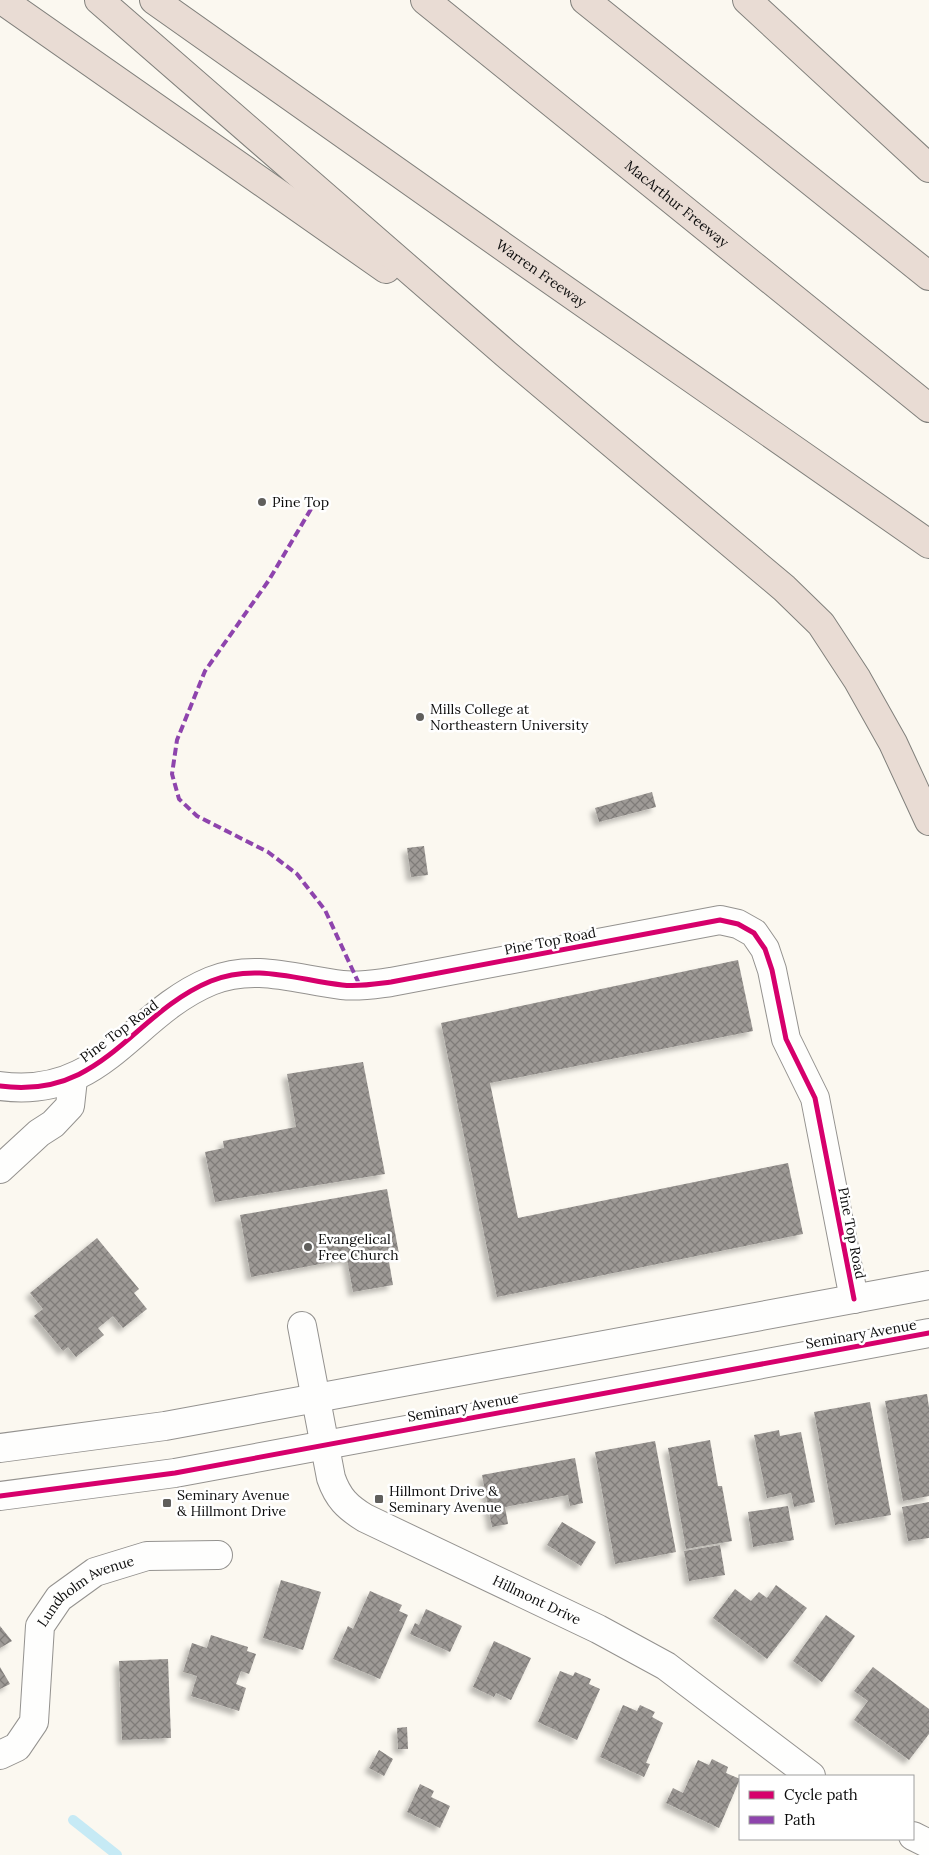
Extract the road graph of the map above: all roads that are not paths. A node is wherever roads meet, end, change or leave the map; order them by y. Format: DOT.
graph roads {
  1 [pos="2,0"];
  2 [pos="99,0"];
  3 [pos="154,0"];
  4 [pos="424,0"];
  5 [pos="585,0"];
  6 [pos="747,0"];
  7 [pos="929,168"];
  8 [pos="929,276"];
  9 [pos="506,354"];
  10 [pos="929,408"];
  11 [pos="929,544"];
  12 [pos="929,821"];
  13 [pos="73,1079"];
  14 [pos="0,1086"];
  15 [pos="0,1169"];
  16 [pos="929,1284"];
  17 [pos="854,1299"];
  18 [pos="302,1326"];
  19 [pos="929,1333"];
  20 [pos="316,1397"];
  21 [pos="324,1445"];
  22 [pos="0,1448"];
  23 [pos="0,1496"];
  24 [pos="218,1554"];
  25 [pos="0,1755"];
  26 [pos="811,1775"];
  27 [pos="914,1836"];
  28 [pos="929,1844"];
  1 -- 9 [label="highway"];
  2 -- 9 [label="highway"];
  3 -- 11 [label="highway, Warren Freeway"];
  4 -- 10 [label="highway, MacArthur Freeway"];
  5 -- 8 [label="highway"];
  6 -- 7 [label="highway"];
  9 -- 12 [label="highway"];
  13 -- 14 [label="street, Pine Top Road"];
  13 -- 15 [label="street"];
  13 -- 17 [label="street, Pine Top Road"];
  16 -- 17 [label="street"];
  17 -- 20 [label="street"];
  18 -- 20 [label="street, Hillmont Drive"];
  19 -- 21 [label="street, Seminary Avenue"];
  20 -- 21 [label="street, Hillmont Drive"];
  20 -- 22 [label="street"];
  21 -- 23 [label="street, Seminary Avenue"];
  21 -- 26 [label="street, Hillmont Drive"];
  24 -- 25 [label="street, Lundholm Avenue"];
  27 -- 28 [label="street"];
}
